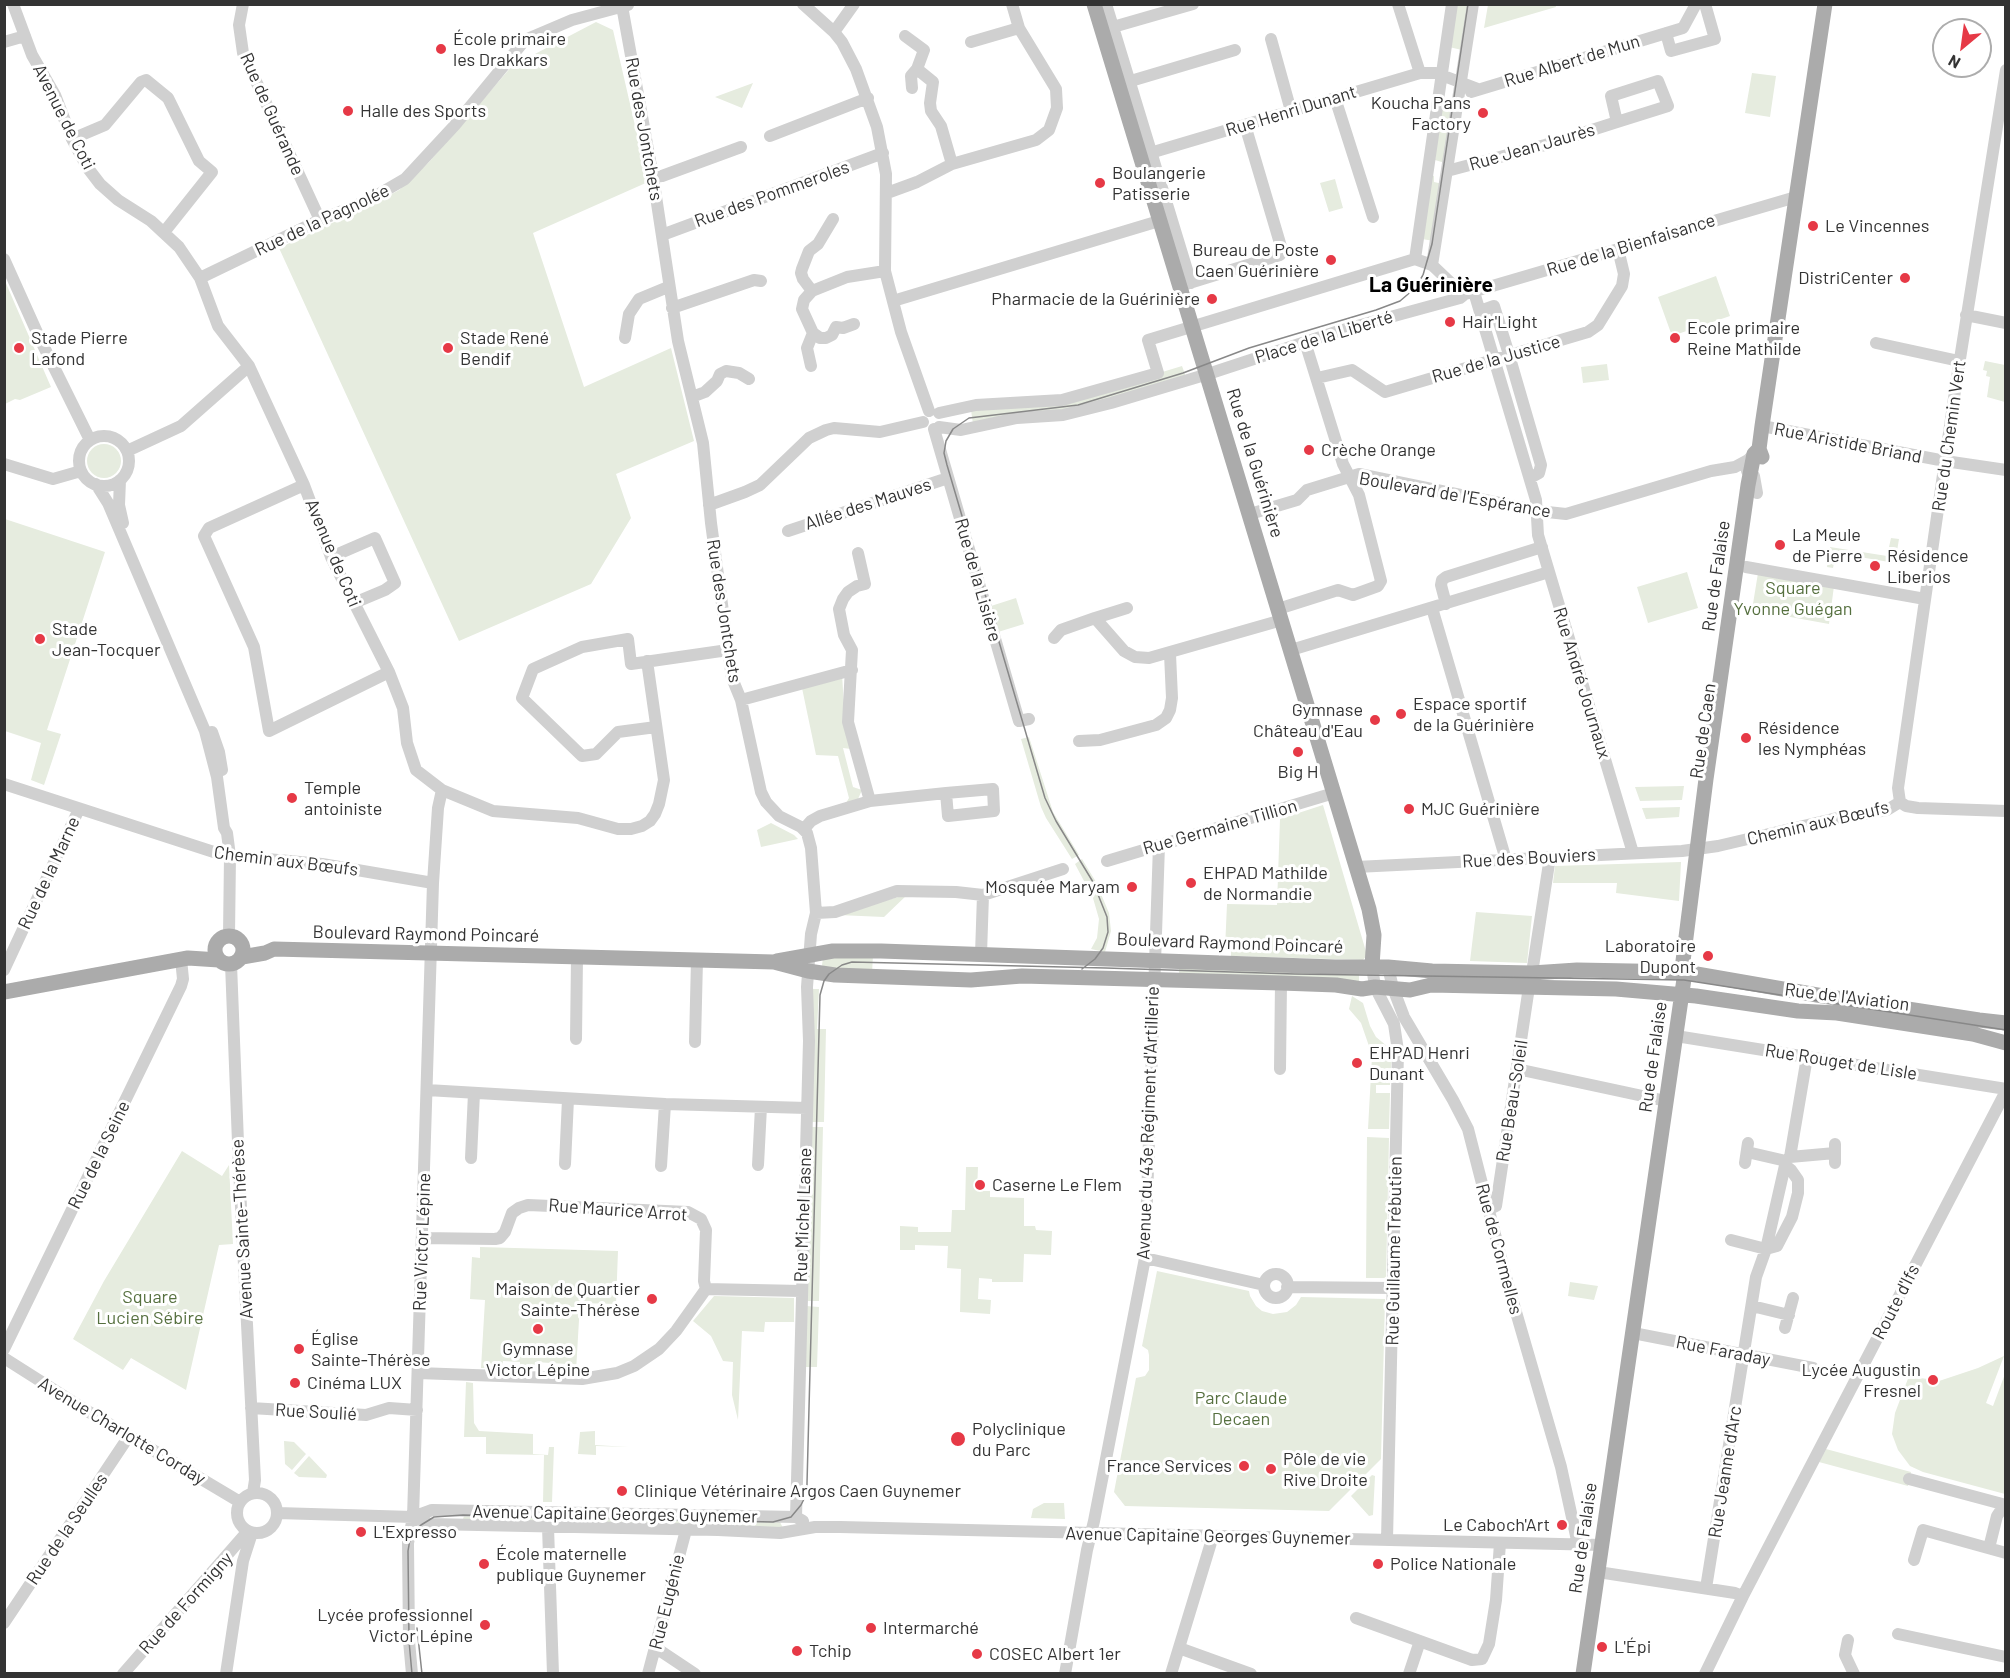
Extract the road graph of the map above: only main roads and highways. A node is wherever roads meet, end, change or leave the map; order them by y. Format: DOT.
graph roads {
  1 [pos="1094,4"];
  2 [pos="1825,4"];
  3 [pos="1752,484"];
  4 [pos="1702,848"];
  5 [pos="809,963"];
  6 [pos="1380,967"];
  7 [pos="1685,972"];
  8 [pos="1530,980"];
  9 [pos="4,992"];
  10 [pos="1682,995"];
  11 [pos="2006,1023"];
  12 [pos="2006,1043"];
  13 [pos="1583,1674"];
  1 -- 6 [label="main road, Rue de la Guérinière"];
  2 -- 3 [label="main road, Rue de Falaise"];
  3 -- 4 [label="main road, Rue de Falaise"];
  3 -- 4 [label="main road, Rue de Caen"];
  4 -- 7 [label="main road, Rue de Caen"];
  5 -- 6 [label="main road, Boulevard Raymond Poincaré"];
  5 -- 8 [label="main road, Boulevard Raymond Poincaré"];
  5 -- 9 [label="main road, Boulevard Raymond Poincaré"];
  6 -- 8 [label="main road, Boulevard Raymond Poincaré"];
  7 -- 8 [label="main road, Boulevard Raymond Poincaré"];
  7 -- 10 [label="main road, Rue de Falaise"];
  7 -- 11 [label="main road, Rue de l'Aviation"];
  8 -- 10 [label="main road, Boulevard Raymond Poincaré"];
  10 -- 12 [label="main road, Rue de l'Aviation"];
  10 -- 13 [label="main road, Rue de Falaise"];
}
